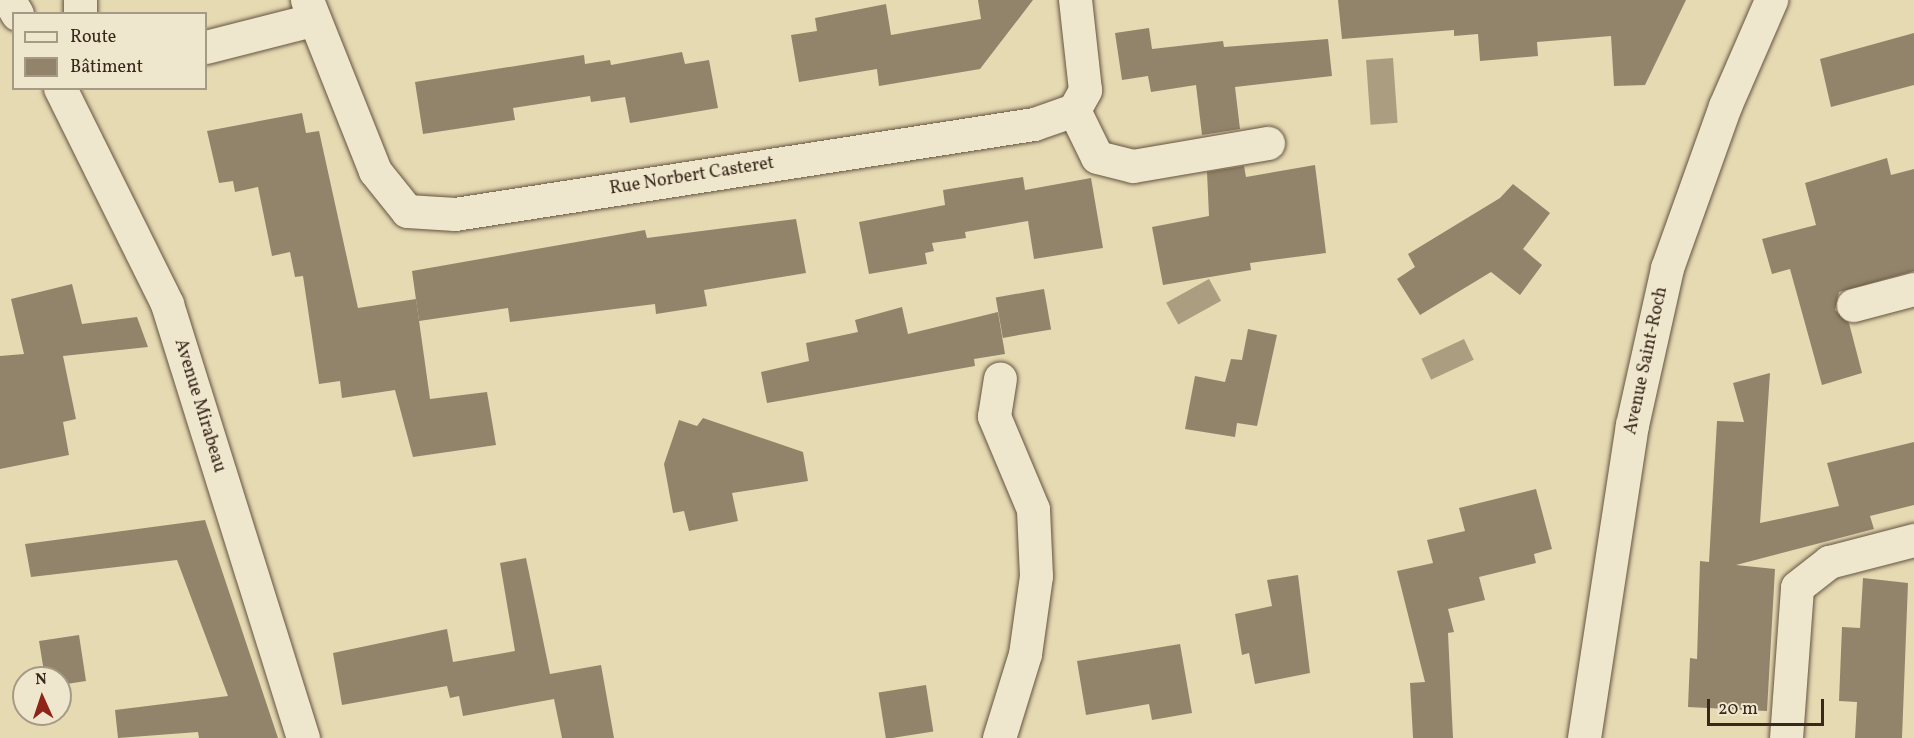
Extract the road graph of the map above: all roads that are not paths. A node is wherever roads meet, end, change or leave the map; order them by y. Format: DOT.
graph roads {
  1 [pos="1075,0"];
  2 [pos="1771,0"];
  3 [pos="310,10"];
  4 [pos="207,47"];
  5 [pos="61,90"];
  6 [pos="1074,110"];
  7 [pos="1268,143"];
  8 [pos="1914,289"];
  9 [pos="1853,305"];
  10 [pos="1000,378"];
  11 [pos="1914,540"];
  12 [pos="303,738"];
  13 [pos="999,738"];
  14 [pos="1584,738"];
  15 [pos="1786,738"];
  1 -- 6 [label="street"];
  2 -- 14 [label="street, Avenue Saint-Roch"];
  3 -- 4 [label="street, Rue Norbert Casteret"];
  3 -- 6 [label="street, Rue Norbert Casteret"];
  5 -- 12 [label="street, Avenue Mirabeau"];
  6 -- 7 [label="street"];
  8 -- 9 [label="street"];
  10 -- 13 [label="street"];
  11 -- 15 [label="street"];
}
